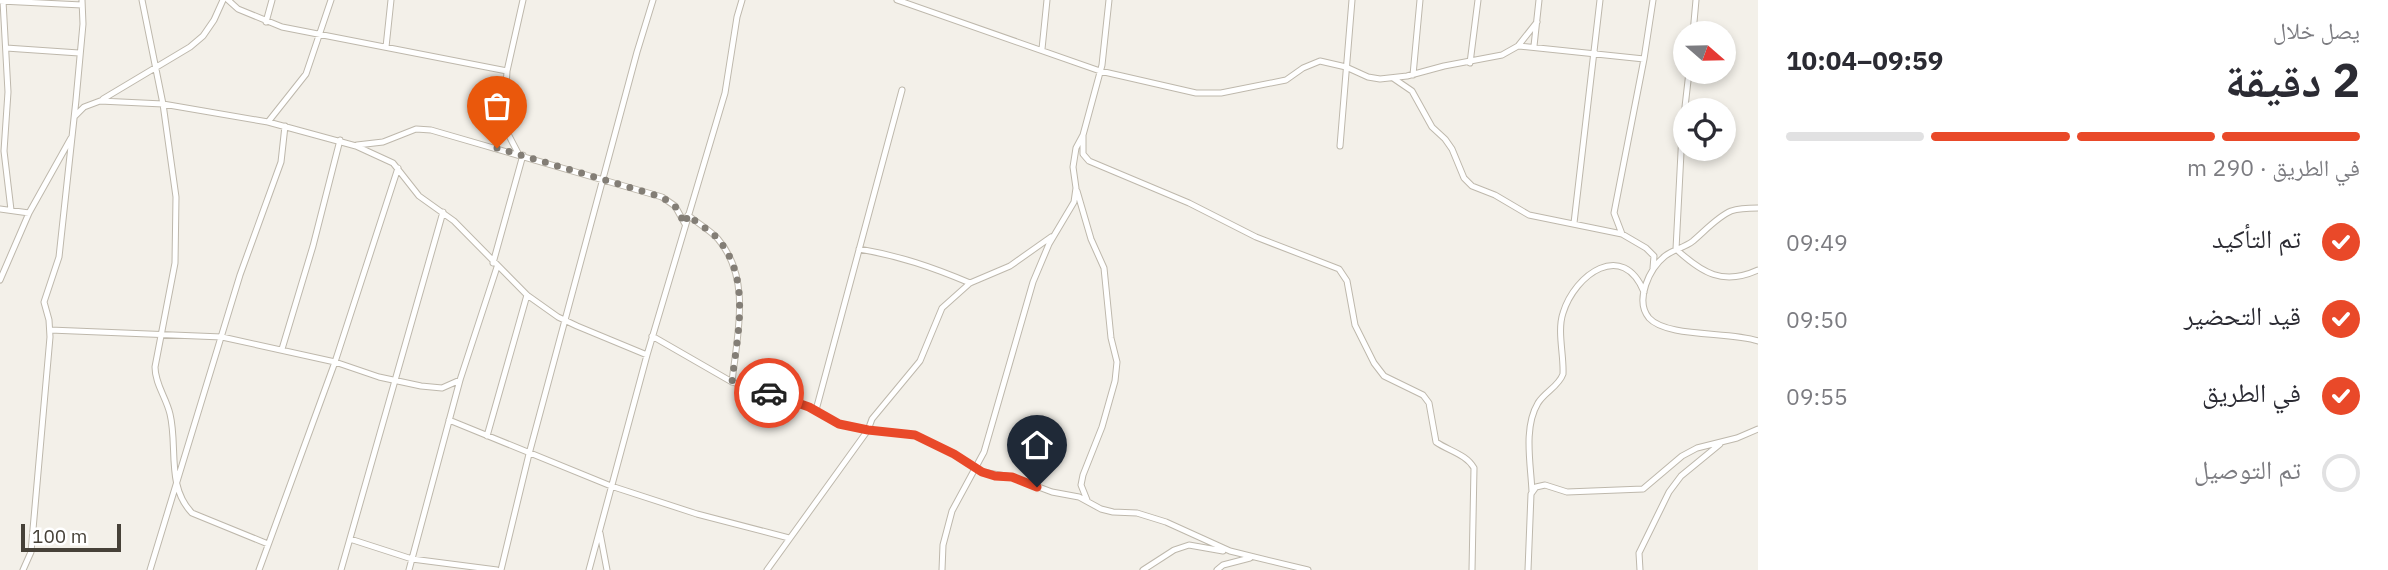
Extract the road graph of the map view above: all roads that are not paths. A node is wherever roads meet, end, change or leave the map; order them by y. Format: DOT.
graph roads {
  1 [pos="142,0"];
  2 [pos="226,0"];
  3 [pos="272,0"];
  4 [pos="331,0"];
  5 [pos="391,0"];
  6 [pos="523,0"];
  7 [pos="653,0"];
  8 [pos="743,0"];
  9 [pos="897,0"];
  10 [pos="1047,0"];
  11 [pos="1109,0"];
  12 [pos="1352,0"];
  13 [pos="1420,0"];
  14 [pos="1478,0"];
  15 [pos="1539,0"];
  16 [pos="1600,0"];
  17 [pos="1653,0"];
  18 [pos="1696,0"];
  19 [pos="2,1"];
  20 [pos="20,1"];
  21 [pos="47,2"];
  22 [pos="82,2"];
  23 [pos="1694,21"];
  24 [pos="266,22"];
  25 [pos="1537,22"];
  26 [pos="320,35"];
  27 [pos="3,37"];
  28 [pos="1518,46"];
  29 [pos="1534,46"];
  30 [pos="386,47"];
  31 [pos="6,48"];
  32 [pos="1042,49"];
  33 [pos="79,53"];
  34 [pos="1594,53"];
  35 [pos="1644,59"];
  36 [pos="1470,63"];
  37 [pos="1346,66"];
  38 [pos="156,67"];
  39 [pos="508,71"];
  40 [pos="1100,71"];
  41 [pos="1413,75"];
  42 [pos="1393,79"];
  43 [pos="1688,84"];
  44 [pos="902,90"];
  45 [pos="100,101"];
  46 [pos="163,104"];
  47 [pos="75,116"];
  48 [pos="268,122"];
  49 [pos="285,126"];
  50 [pos="72,135"];
  51 [pos="1083,135"];
  52 [pos="341,140"];
  53 [pos="356,146"];
  54 [pos="1340,146"];
  55 [pos="2,150"];
  56 [pos="521,154"];
  57 [pos="398,168"];
  58 [pos="603,181"];
  59 [pos="1076,188"];
  60 [pos="1758,208"];
  61 [pos="0,209"];
  62 [pos="11,210"];
  63 [pos="443,212"];
  64 [pos="29,213"];
  65 [pos="688,215"];
  66 [pos="1574,223"];
  67 [pos="685,224"];
  68 [pos="1055,234"];
  69 [pos="1622,234"];
  70 [pos="859,249"];
  71 [pos="1676,249"];
  72 [pos="495,265"];
  73 [pos="1653,268"];
  74 [pos="1758,270"];
  75 [pos="0,280"];
  76 [pos="970,283"];
  77 [pos="1644,292"];
  78 [pos="527,295"];
  79 [pos="566,321"];
  80 [pos="50,330"];
  81 [pos="162,335"];
  82 [pos="652,336"];
  83 [pos="222,337"];
  84 [pos="1758,341"];
  85 [pos="282,349"];
  86 [pos="647,355"];
  87 [pos="335,362"];
  88 [pos="394,380"];
  89 [pos="460,380"];
  90 [pos="732,382"];
  91 [pos="816,410"];
  92 [pos="449,420"];
  93 [pos="1758,429"];
  94 [pos="868,430"];
  95 [pos="487,436"];
  96 [pos="1725,441"];
  97 [pos="529,454"];
  98 [pos="975,468"];
  99 [pos="611,485"];
  100 [pos="176,486"];
  101 [pos="1532,493"];
  102 [pos="1088,503"];
  103 [pos="600,530"];
  104 [pos="789,538"];
  105 [pos="350,539"];
  106 [pos="268,544"];
  107 [pos="1230,551"];
  108 [pos="1253,558"];
  109 [pos="412,559"];
  110 [pos="23,570"];
  111 [pos="150,570"];
  112 [pos="259,570"];
  113 [pos="341,570"];
  114 [pos="409,570"];
  115 [pos="499,570"];
  116 [pos="589,570"];
  117 [pos="607,570"];
  118 [pos="767,570"];
  119 [pos="942,570"];
  120 [pos="1143,570"];
  121 [pos="1217,570"];
  122 [pos="1308,570"];
  123 [pos="1472,570"];
  124 [pos="1528,570"];
  125 [pos="1640,570"];
  1 -- 38 [label="street"];
  2 -- 24 [label="street"];
  2 -- 38 [label="street"];
  3 -- 24 [label="street"];
  4 -- 26 [label="street"];
  5 -- 30 [label="street"];
  6 -- 39 [label="street"];
  7 -- 58 [label="street"];
  8 -- 65 [label="street"];
  9 -- 32 [label="street"];
  10 -- 32 [label="street"];
  11 -- 40 [label="street"];
  12 -- 37 [label="street"];
  13 -- 41 [label="street"];
  14 -- 36 [label="street"];
  15 -- 25 [label="street"];
  16 -- 34 [label="street"];
  17 -- 35 [label="street"];
  18 -- 23 [label="street"];
  19 -- 20 [label="street"];
  19 -- 27 [label="street"];
  20 -- 21 [label="street"];
  21 -- 22 [label="street"];
  22 -- 33 [label="street"];
  24 -- 26 [label="street"];
  25 -- 28 [label="street"];
  25 -- 29 [label="street"];
  26 -- 30 [label="street"];
  26 -- 48 [label="street"];
  27 -- 31 [label="street"];
  28 -- 29 [label="street"];
  28 -- 36 [label="street"];
  29 -- 34 [label="street"];
  30 -- 39 [label="street"];
  31 -- 33 [label="street"];
  31 -- 55 [label="street"];
  32 -- 40 [label="street"];
  33 -- 47 [label="street"];
  34 -- 35 [label="street"];
  34 -- 66 [label="street"];
  35 -- 69 [label="street"];
  36 -- 41 [label="street"];
  37 -- 40 [label="street"];
  37 -- 42 [label="street"];
  37 -- 54 [label="street"];
  38 -- 45 [label="street"];
  38 -- 46 [label="street"];
  39 -- 56 [label="street"];
  40 -- 51 [label="street"];
  41 -- 42 [label="street"];
  42 -- 66 [label="street"];
  43 -- 71 [label="street"];
  44 -- 70 [label="street"];
  45 -- 46 [label="street"];
  45 -- 47 [label="street"];
  46 -- 48 [label="street"];
  46 -- 81 [label="street"];
  47 -- 50 [label="street"];
  48 -- 49 [label="street"];
  49 -- 52 [label="street"];
  49 -- 83 [label="street"];
  50 -- 64 [label="street"];
  50 -- 80 [label="street"];
  51 -- 59 [label="street"];
  51 -- 123 [label="street"];
  52 -- 53 [label="street"];
  52 -- 85 [label="street"];
  53 -- 56 [label="street"];
  53 -- 57 [label="street"];
  55 -- 62 [label="street"];
  56 -- 58 [label="street"];
  56 -- 72 [label="street"];
  57 -- 63 [label="street"];
  57 -- 87 [label="street"];
  58 -- 67 [label="street"];
  58 -- 79 [label="street"];
  59 -- 68 [label="street"];
  59 -- 102 [label="street"];
  60 -- 71 [label="street"];
  61 -- 62 [label="street"];
  62 -- 64 [label="street"];
  63 -- 72 [label="street"];
  63 -- 88 [label="street"];
  64 -- 75 [label="street"];
  65 -- 67 [label="street"];
  65 -- 90 [label="street"];
  66 -- 69 [label="street"];
  67 -- 82 [label="street"];
  68 -- 76 [label="street"];
  68 -- 98 [label="street"];
  69 -- 73 [label="street"];
  70 -- 76 [label="street"];
  70 -- 91 [label="street"];
  71 -- 73 [label="street"];
  71 -- 74 [label="street"];
  72 -- 78 [label="street"];
  72 -- 89 [label="street"];
  73 -- 77 [label="street"];
  76 -- 94 [label="street"];
  77 -- 84 [label="street"];
  77 -- 101 [label="street"];
  78 -- 79 [label="street"];
  78 -- 95 [label="street"];
  79 -- 86 [label="street"];
  79 -- 97 [label="street"];
  80 -- 81 [label="street"];
  80 -- 110 [label="street"];
  81 -- 83 [label="street"];
  81 -- 100 [label="street"];
  82 -- 86 [label="street"];
  82 -- 90 [label="street"];
  83 -- 85 [label="street"];
  83 -- 100 [label="street"];
  85 -- 87 [label="street"];
  86 -- 99 [label="street"];
  87 -- 88 [label="street"];
  87 -- 106 [label="street"];
  88 -- 89 [label="street"];
  88 -- 105 [label="street"];
  89 -- 92 [label="street"];
  90 -- 91 [label="street"];
  91 -- 94 [label="street"];
  92 -- 95 [label="street"];
  92 -- 109 [label="street"];
  93 -- 96 [label="street"];
  94 -- 98 [label="street"];
  94 -- 104 [label="street"];
  95 -- 97 [label="street"];
  96 -- 101 [label="street"];
  96 -- 125 [label="street"];
  97 -- 99 [label="street"];
  97 -- 115 [label="street"];
  98 -- 102 [label="street"];
  98 -- 119 [label="street"];
  99 -- 103 [label="street"];
  99 -- 104 [label="street"];
  100 -- 106 [label="street"];
  100 -- 111 [label="street"];
  101 -- 124 [label="street"];
  102 -- 107 [label="street"];
  103 -- 116 [label="street"];
  103 -- 117 [label="street"];
  104 -- 118 [label="street"];
  105 -- 109 [label="street"];
  105 -- 113 [label="street"];
  106 -- 112 [label="street"];
  107 -- 108 [label="street"];
  107 -- 120 [label="street"];
  108 -- 121 [label="street"];
  108 -- 122 [label="street"];
  109 -- 114 [label="street"];
  109 -- 115 [label="street"];
}
